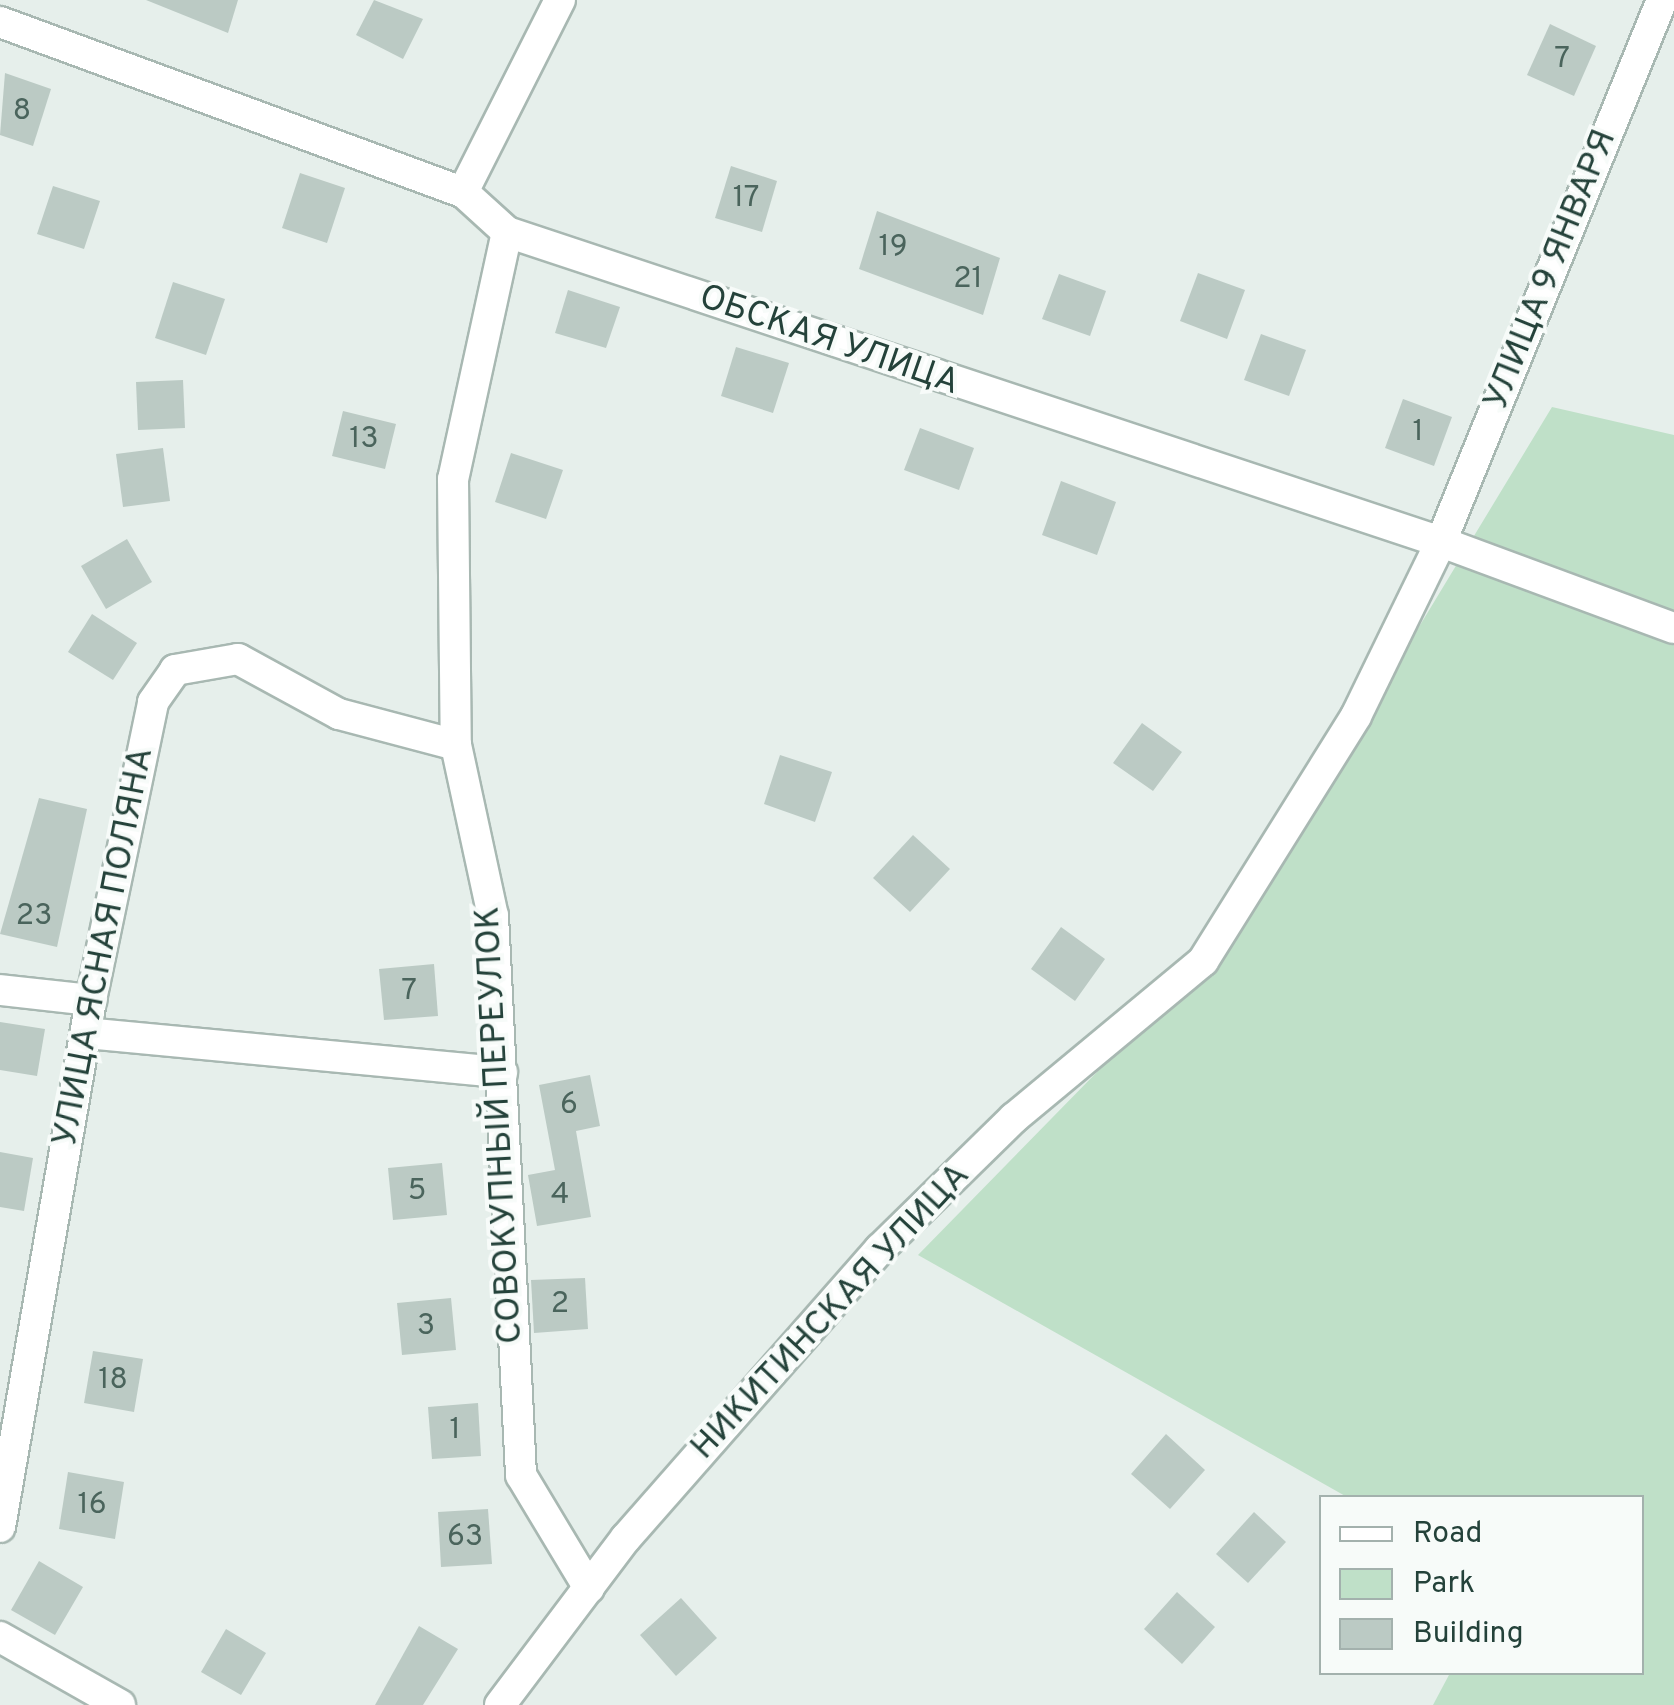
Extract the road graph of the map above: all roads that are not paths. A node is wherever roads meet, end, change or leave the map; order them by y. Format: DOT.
graph roads {
  1 [pos="560,0"];
  2 [pos="1662,0"];
  3 [pos="0,22"];
  4 [pos="462,192"];
  5 [pos="507,232"];
  6 [pos="1441,542"];
  7 [pos="1674,628"];
  8 [pos="456,746"];
  9 [pos="0,990"];
  10 [pos="91,1000"];
  11 [pos="86,1033"];
  12 [pos="502,1072"];
  13 [pos="0,1527"];
  14 [pos="589,1588"];
  15 [pos="0,1637"];
  16 [pos="110,1703"];
  17 [pos="500,1705"];
  1 -- 4 [label="street"];
  2 -- 6 [label="street, УЛИЦА 9 ЯНВАРЯ"];
  3 -- 4 [label="street, ОБСКАЯ УЛИЦА"];
  4 -- 5 [label="street, ОБСКАЯ УЛИЦА"];
  5 -- 6 [label="street, ОБСКАЯ УЛИЦА"];
  5 -- 8 [label="street, СОВОКУПНЫЙ ПЕРЕУЛОК"];
  6 -- 7 [label="street, ОБСКАЯ УЛИЦА"];
  6 -- 14 [label="street, НИКИТИНСКАЯ УЛИЦА"];
  8 -- 10 [label="street, УЛИЦА ЯСНАЯ ПОЛЯНА"];
  8 -- 12 [label="street, СОВОКУПНЫЙ ПЕРЕУЛОК"];
  9 -- 10 [label="street"];
  10 -- 11 [label="street, УЛИЦА ЯСНАЯ ПОЛЯНА"];
  11 -- 12 [label="street"];
  11 -- 13 [label="street, УЛИЦА ЯСНАЯ ПОЛЯНА"];
  12 -- 14 [label="street, СОВОКУПНЫЙ ПЕРЕУЛОК"];
  14 -- 17 [label="street, НИКИТИНСКАЯ УЛИЦА"];
  15 -- 16 [label="street"];
}
